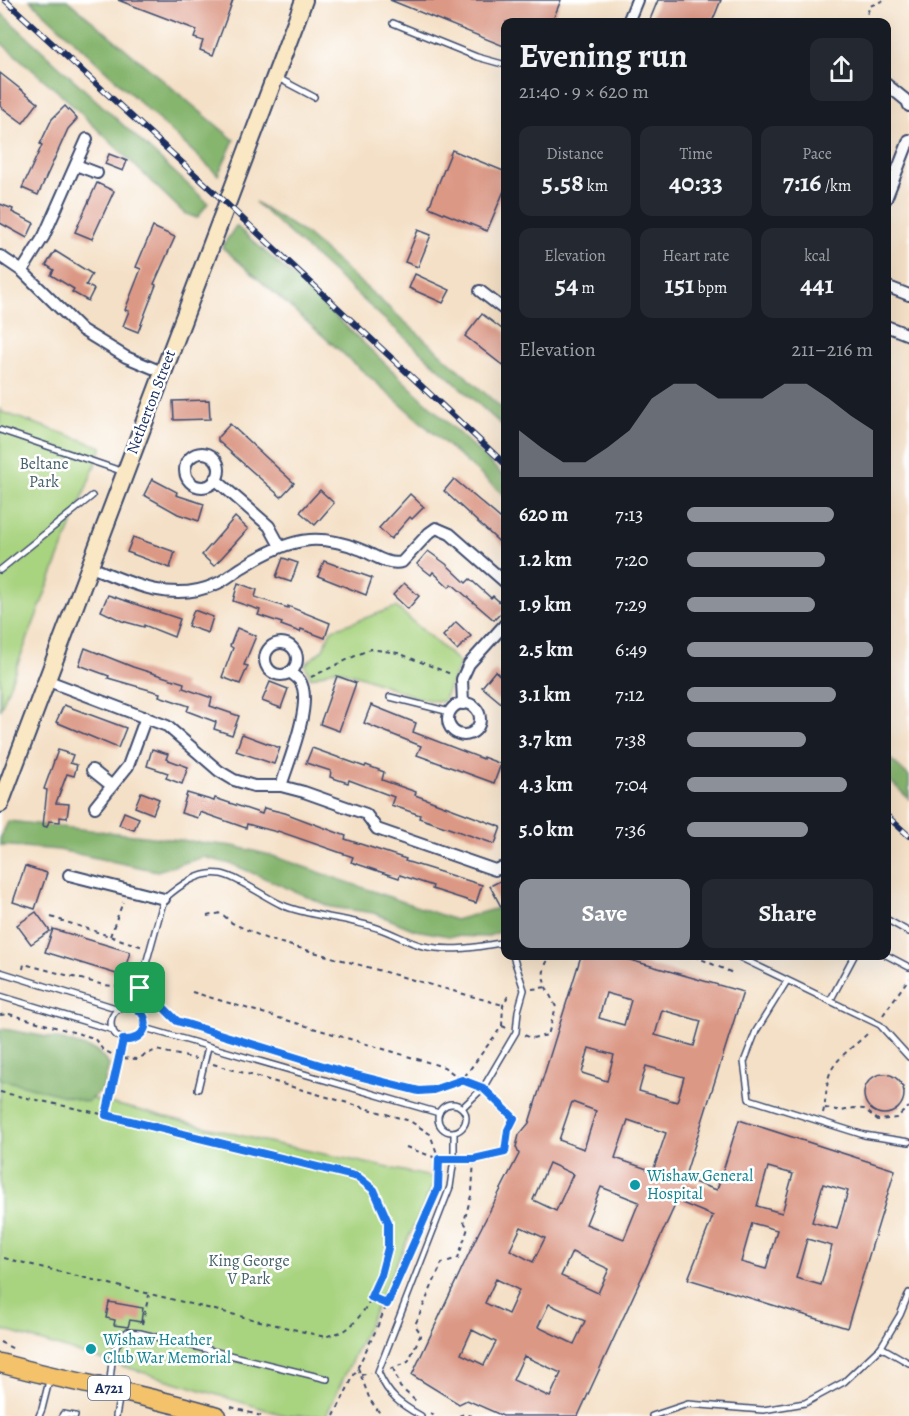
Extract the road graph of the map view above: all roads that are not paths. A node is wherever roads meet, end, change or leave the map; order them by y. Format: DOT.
graph roads {
  1 [pos="304,0"];
  2 [pos="637,0"];
  3 [pos="630,18"];
  4 [pos="393,23"];
  5 [pos="501,64"];
  6 [pos="275,76"];
  7 [pos="891,88"];
  8 [pos="314,97"];
  9 [pos="909,106"];
  10 [pos="87,139"];
  11 [pos="909,140"];
  12 [pos="76,165"];
  13 [pos="97,173"];
  14 [pos="891,186"];
  15 [pos="0,256"];
  16 [pos="22,271"];
  17 [pos="891,288"];
  18 [pos="480,291"];
  19 [pos="909,295"];
  20 [pos="501,307"];
  21 [pos="891,328"];
  22 [pos="909,335"];
  23 [pos="162,372"];
  24 [pos="0,430"];
  25 [pos="124,472"];
  26 [pos="216,479"];
  27 [pos="92,496"];
  28 [pos="280,546"];
  29 [pos="89,566"];
  30 [pos="0,570"];
  31 [pos="501,579"];
  32 [pos="501,629"];
  33 [pos="290,672"];
  34 [pos="46,680"];
  35 [pos="390,696"];
  36 [pos="463,704"];
  37 [pos="450,712"];
  38 [pos="146,717"];
  39 [pos="92,770"];
  40 [pos="112,786"];
  41 [pos="281,786"];
  42 [pos="0,804"];
  43 [pos="95,807"];
  44 [pos="501,868"];
  45 [pos="69,875"];
  46 [pos="164,900"];
  47 [pos="891,922"];
  48 [pos="909,932"];
  49 [pos="501,943"];
  50 [pos="891,958"];
  51 [pos="514,960"];
  52 [pos="745,960"];
  53 [pos="852,960"];
  54 [pos="909,967"];
  55 [pos="0,972"];
  56 [pos="787,981"];
  57 [pos="0,996"];
  58 [pos="830,1001"];
  59 [pos="134,1007"];
  60 [pos="119,1009"];
  61 [pos="145,1028"];
  62 [pos="113,1030"];
  63 [pos="208,1047"];
  64 [pos="908,1054"];
  65 [pos="198,1089"];
  66 [pos="462,1108"];
  67 [pos="440,1113"];
  68 [pos="454,1132"];
  69 [pos="909,1142"];
  70 [pos="909,1293"];
  71 [pos="881,1347"];
  72 [pos="0,1363"];
  73 [pos="909,1363"];
  74 [pos="50,1377"];
  75 [pos="327,1379"];
  76 [pos="115,1389"];
  77 [pos="39,1416"];
  78 [pos="62,1416"];
  79 [pos="75,1416"];
  80 [pos="116,1416"];
  81 [pos="217,1416"];
  82 [pos="421,1416"];
  83 [pos="652,1416"];
  1 -- 6 [label="street, Netherton Street"];
  2 -- 3 [label="street"];
  4 -- 5 [label="lane"];
  6 -- 8 [label="lane"];
  6 -- 23 [label="street, Netherton Street"];
  7 -- 9 [label="street"];
  10 -- 12 [label="street"];
  11 -- 14 [label="street"];
  12 -- 13 [label="street"];
  12 -- 16 [label="street"];
  15 -- 16 [label="street"];
  16 -- 23 [label="street"];
  17 -- 19 [label="street"];
  18 -- 20 [label="street"];
  21 -- 22 [label="street"];
  23 -- 25 [label="street, Netherton Street"];
  24 -- 25 [label="lane"];
  25 -- 29 [label="street, Netherton Street"];
  26 -- 28 [label="street"];
  27 -- 30 [label="lane"];
  28 -- 29 [label="street"];
  28 -- 31 [label="street"];
  29 -- 34 [label="street, Netherton Street"];
  32 -- 36 [label="street"];
  33 -- 41 [label="street"];
  34 -- 38 [label="street"];
  34 -- 42 [label="street, Netherton Street"];
  35 -- 37 [label="lane"];
  36 -- 37 [label="street"];
  36 -- 37 [label="street"];
  38 -- 40 [label="street"];
  38 -- 41 [label="street"];
  39 -- 40 [label="street"];
  40 -- 43 [label="street"];
  41 -- 44 [label="street"];
  45 -- 46 [label="street"];
  46 -- 49 [label="lane"];
  46 -- 59 [label="lane"];
  47 -- 48 [label="lane"];
  50 -- 54 [label="lane"];
  51 -- 66 [label="lane"];
  52 -- 56 [label="lane"];
  53 -- 58 [label="lane"];
  55 -- 60 [label="lane"];
  56 -- 58 [label="lane"];
  56 -- 69 [label="lane"];
  57 -- 62 [label="lane"];
  58 -- 64 [label="lane"];
  59 -- 60 [label="lane"];
  59 -- 61 [label="lane"];
  60 -- 62 [label="lane"];
  61 -- 62 [label="lane"];
  61 -- 63 [label="lane"];
  63 -- 65 [label="lane"];
  63 -- 67 [label="lane"];
  66 -- 67 [label="lane"];
  66 -- 68 [label="lane"];
  67 -- 68 [label="lane"];
  68 -- 82 [label="lane"];
  70 -- 71 [label="lane"];
  71 -- 73 [label="lane"];
  71 -- 83 [label="lane"];
  72 -- 74 [label="main road, A721"];
  74 -- 76 [label="main road, A721"];
  74 -- 77 [label="lane"];
  75 -- 76 [label="lane"];
  76 -- 80 [label="lane"];
  76 -- 81 [label="main road, A721"];
  78 -- 79 [label="lane"];
}
